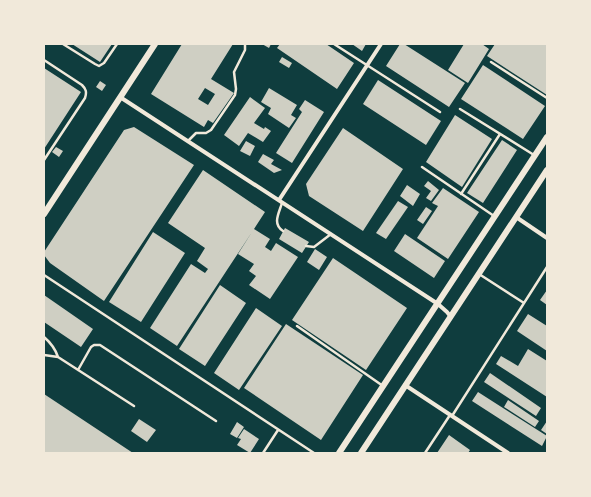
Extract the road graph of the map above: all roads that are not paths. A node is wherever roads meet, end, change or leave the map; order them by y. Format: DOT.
graph roads {
  1 [pos="63,44"];
  2 [pos="117,44"];
  3 [pos="155,44"];
  4 [pos="245,44"];
  5 [pos="334,44"];
  6 [pos="381,44"];
  7 [pos="44,60"];
  8 [pos="491,62"];
  9 [pos="367,65"];
  10 [pos="120,97"];
  11 [pos="547,98"];
  12 [pos="460,109"];
  13 [pos="440,112"];
  14 [pos="500,134"];
  15 [pos="547,137"];
  16 [pos="188,141"];
  17 [pos="534,156"];
  18 [pos="44,160"];
  19 [pos="422,167"];
  20 [pos="547,170"];
  21 [pos="461,194"];
  22 [pos="281,201"];
  23 [pos="44,214"];
  24 [pos="494,217"];
  25 [pos="516,217"];
  26 [pos="283,231"];
  27 [pos="331,234"];
  28 [pos="547,238"];
  29 [pos="306,246"];
  30 [pos="547,267"];
  31 [pos="478,274"];
  32 [pos="44,275"];
  33 [pos="524,303"];
  34 [pos="438,304"];
  35 [pos="451,318"];
  36 [pos="297,326"];
  37 [pos="44,337"];
  38 [pos="44,355"];
  39 [pos="58,357"];
  40 [pos="78,370"];
  41 [pos="405,385"];
  42 [pos="383,386"];
  43 [pos="134,406"];
  44 [pos="451,415"];
  45 [pos="216,422"];
  46 [pos="278,430"];
  47 [pos="263,453"];
  48 [pos="314,453"];
  49 [pos="339,453"];
  50 [pos="361,453"];
  51 [pos="425,453"];
  52 [pos="508,453"];
  1 -- 2 [label="lane"];
  3 -- 10 [label="street"];
  4 -- 16 [label="lane"];
  5 -- 9 [label="lane"];
  6 -- 9 [label="street"];
  7 -- 18 [label="lane"];
  8 -- 11 [label="lane"];
  9 -- 13 [label="lane"];
  9 -- 22 [label="street"];
  10 -- 16 [label="street"];
  10 -- 23 [label="street"];
  12 -- 14 [label="lane"];
  14 -- 17 [label="lane"];
  14 -- 21 [label="lane"];
  15 -- 17 [label="street"];
  16 -- 22 [label="street"];
  17 -- 24 [label="street"];
  19 -- 21 [label="lane"];
  20 -- 25 [label="street"];
  21 -- 24 [label="lane"];
  22 -- 26 [label="lane"];
  22 -- 27 [label="street"];
  24 -- 34 [label="street"];
  25 -- 28 [label="street"];
  25 -- 31 [label="street"];
  27 -- 29 [label="lane"];
  27 -- 34 [label="street"];
  30 -- 33 [label="lane"];
  31 -- 33 [label="lane"];
  31 -- 35 [label="street"];
  32 -- 46 [label="lane"];
  33 -- 44 [label="lane"];
  34 -- 35 [label="street"];
  34 -- 42 [label="street"];
  35 -- 41 [label="street"];
  36 -- 42 [label="lane"];
  37 -- 39 [label="lane"];
  38 -- 39 [label="lane"];
  39 -- 40 [label="lane"];
  40 -- 43 [label="lane"];
  40 -- 45 [label="lane"];
  41 -- 44 [label="street"];
  41 -- 50 [label="street"];
  42 -- 49 [label="street"];
  44 -- 51 [label="lane"];
  44 -- 52 [label="street"];
  46 -- 47 [label="lane"];
  46 -- 48 [label="lane"];
}
